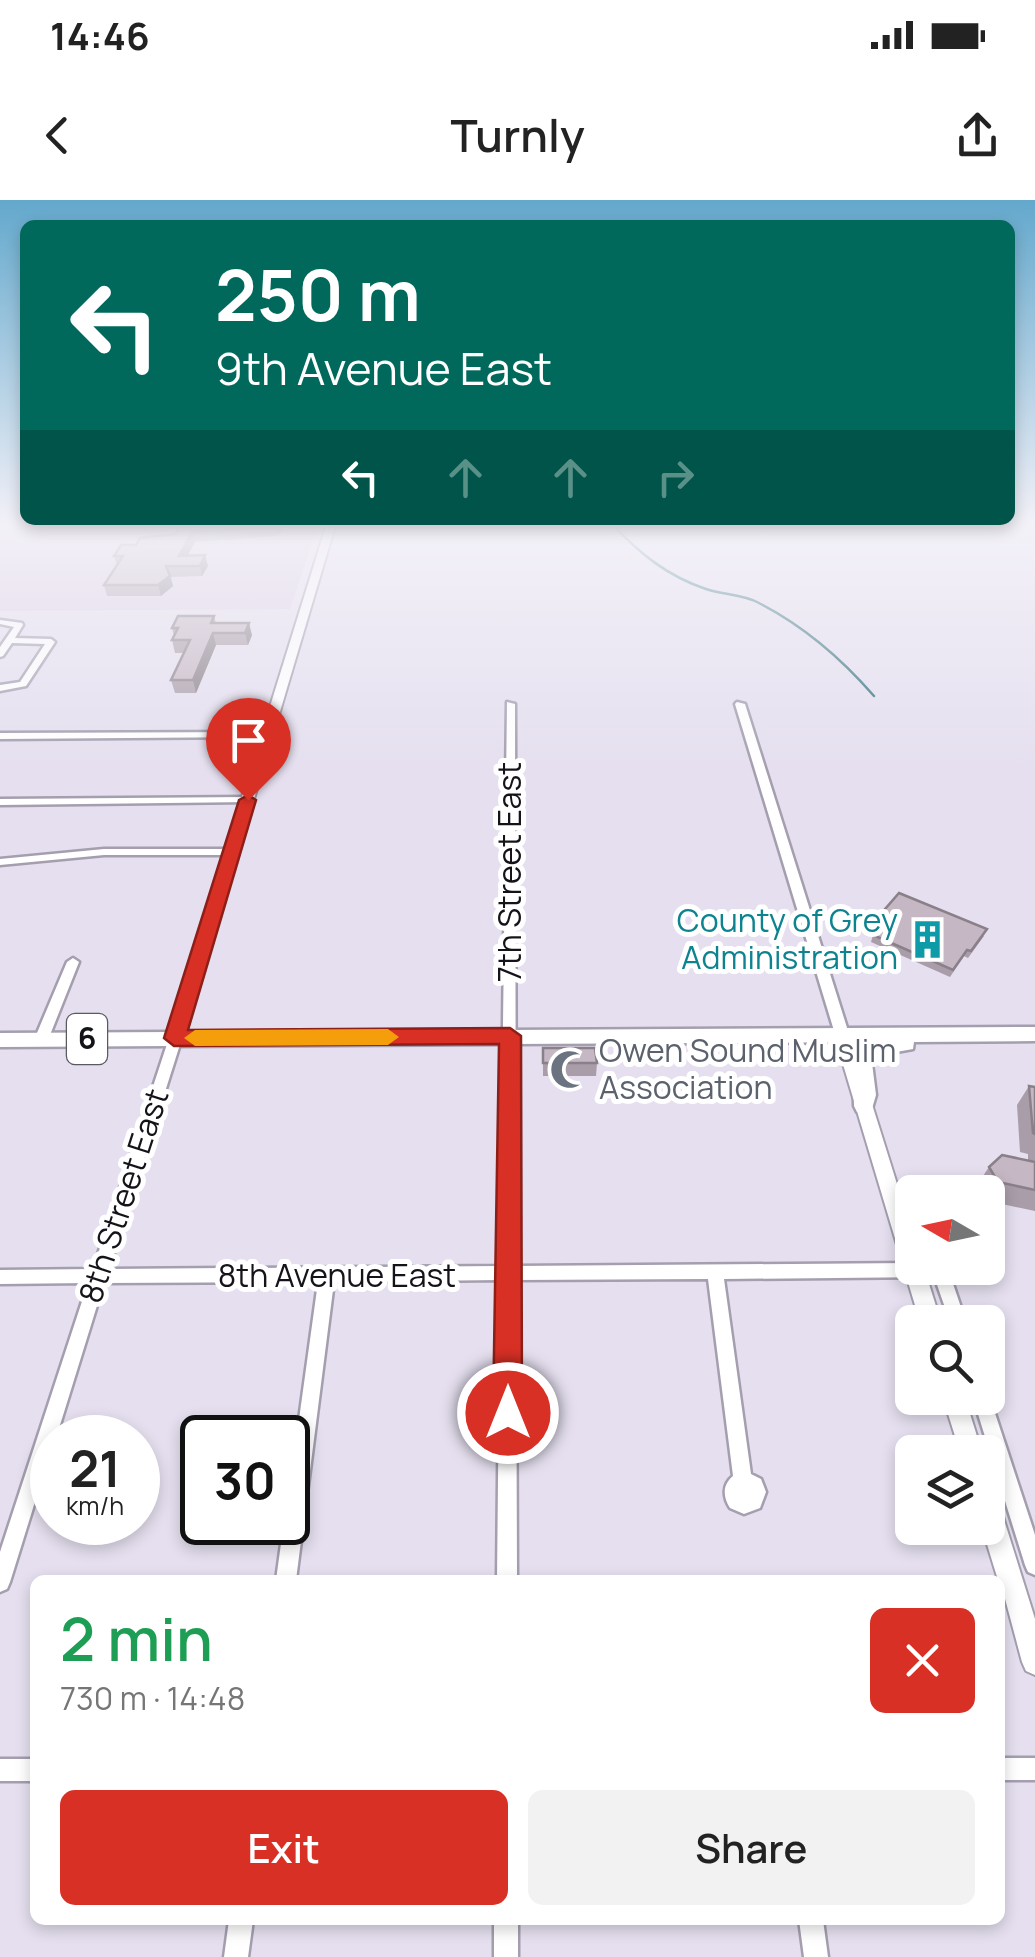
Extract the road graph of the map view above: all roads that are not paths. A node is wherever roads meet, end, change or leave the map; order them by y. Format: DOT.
graph roads {
  1 [pos="307,605"];
  2 [pos="0,622"];
  3 [pos="11,640"];
  4 [pos="0,654"];
  5 [pos="0,688"];
  6 [pos="510,704"];
  7 [pos="740,704"];
  8 [pos="268,734"];
  9 [pos="0,736"];
  10 [pos="248,800"];
  11 [pos="0,802"];
  12 [pos="230,852"];
  13 [pos="0,862"];
  14 [pos="73,962"];
  15 [pos="842,1034"];
  16 [pos="957,1034"];
  17 [pos="1035,1034"];
  18 [pos="510,1036"];
  19 [pos="174,1038"];
  20 [pos="0,1040"];
  21 [pos="41,1040"];
  22 [pos="864,1106"];
  23 [pos="895,1206"];
  24 [pos="895,1268"];
  25 [pos="715,1274"];
  26 [pos="508,1275"];
  27 [pos="98,1276"];
  28 [pos="326,1276"];
  29 [pos="0,1277"];
  30 [pos="987,1415"];
  31 [pos="743,1481"];
  32 [pos="1000,1545"];
  33 [pos="1035,1565"];
  34 [pos="287,1575"];
  35 [pos="508,1575"];
  36 [pos="0,1582"];
  37 [pos="1035,1662"];
  38 [pos="1035,1769"];
  39 [pos="0,1770"];
  40 [pos="30,1770"];
  41 [pos="1005,1770"];
  42 [pos="240,1925"];
  43 [pos="506,1925"];
  44 [pos="812,1925"];
  45 [pos="236,1957"];
  46 [pos="506,1957"];
  47 [pos="816,1957"];
  1 -- 8 [label="main road, 8th Street East"];
  2 -- 3 [label="street"];
  3 -- 4 [label="street"];
  3 -- 5 [label="street"];
  6 -- 18 [label="street, 7th Street East"];
  7 -- 15 [label="street"];
  8 -- 9 [label="street"];
  8 -- 10 [label="main road, 8th Street East"];
  10 -- 11 [label="street"];
  10 -- 12 [label="main road, 8th Street East"];
  12 -- 13 [label="street"];
  12 -- 19 [label="main road, 8th Street East"];
  14 -- 21 [label="street"];
  15 -- 16 [label="highway, 6"];
  15 -- 18 [label="highway, 6"];
  15 -- 22 [label="main road"];
  16 -- 17 [label="highway, 6"];
  16 -- 22 [label="highway"];
  18 -- 19 [label="highway, 6"];
  18 -- 26 [label="street, 7th Street East"];
  19 -- 21 [label="highway, 6"];
  19 -- 27 [label="street, 8th Street East"];
  20 -- 21 [label="highway, 6"];
  22 -- 23 [label="main road"];
  24 -- 25 [label="street, 8th Avenue East"];
  25 -- 26 [label="street, 8th Avenue East"];
  25 -- 31 [label="street"];
  26 -- 28 [label="street, 8th Avenue East"];
  26 -- 35 [label="street, 7th Street East"];
  27 -- 28 [label="street, 8th Avenue East"];
  27 -- 29 [label="street, 8th Avenue East"];
  27 -- 36 [label="street, 8th Street East"];
  28 -- 34 [label="street"];
  30 -- 33 [label="street"];
  32 -- 37 [label="main road"];
  38 -- 41 [label="street"];
  39 -- 40 [label="street"];
  42 -- 45 [label="street"];
  43 -- 46 [label="street"];
  44 -- 47 [label="street"];
}
